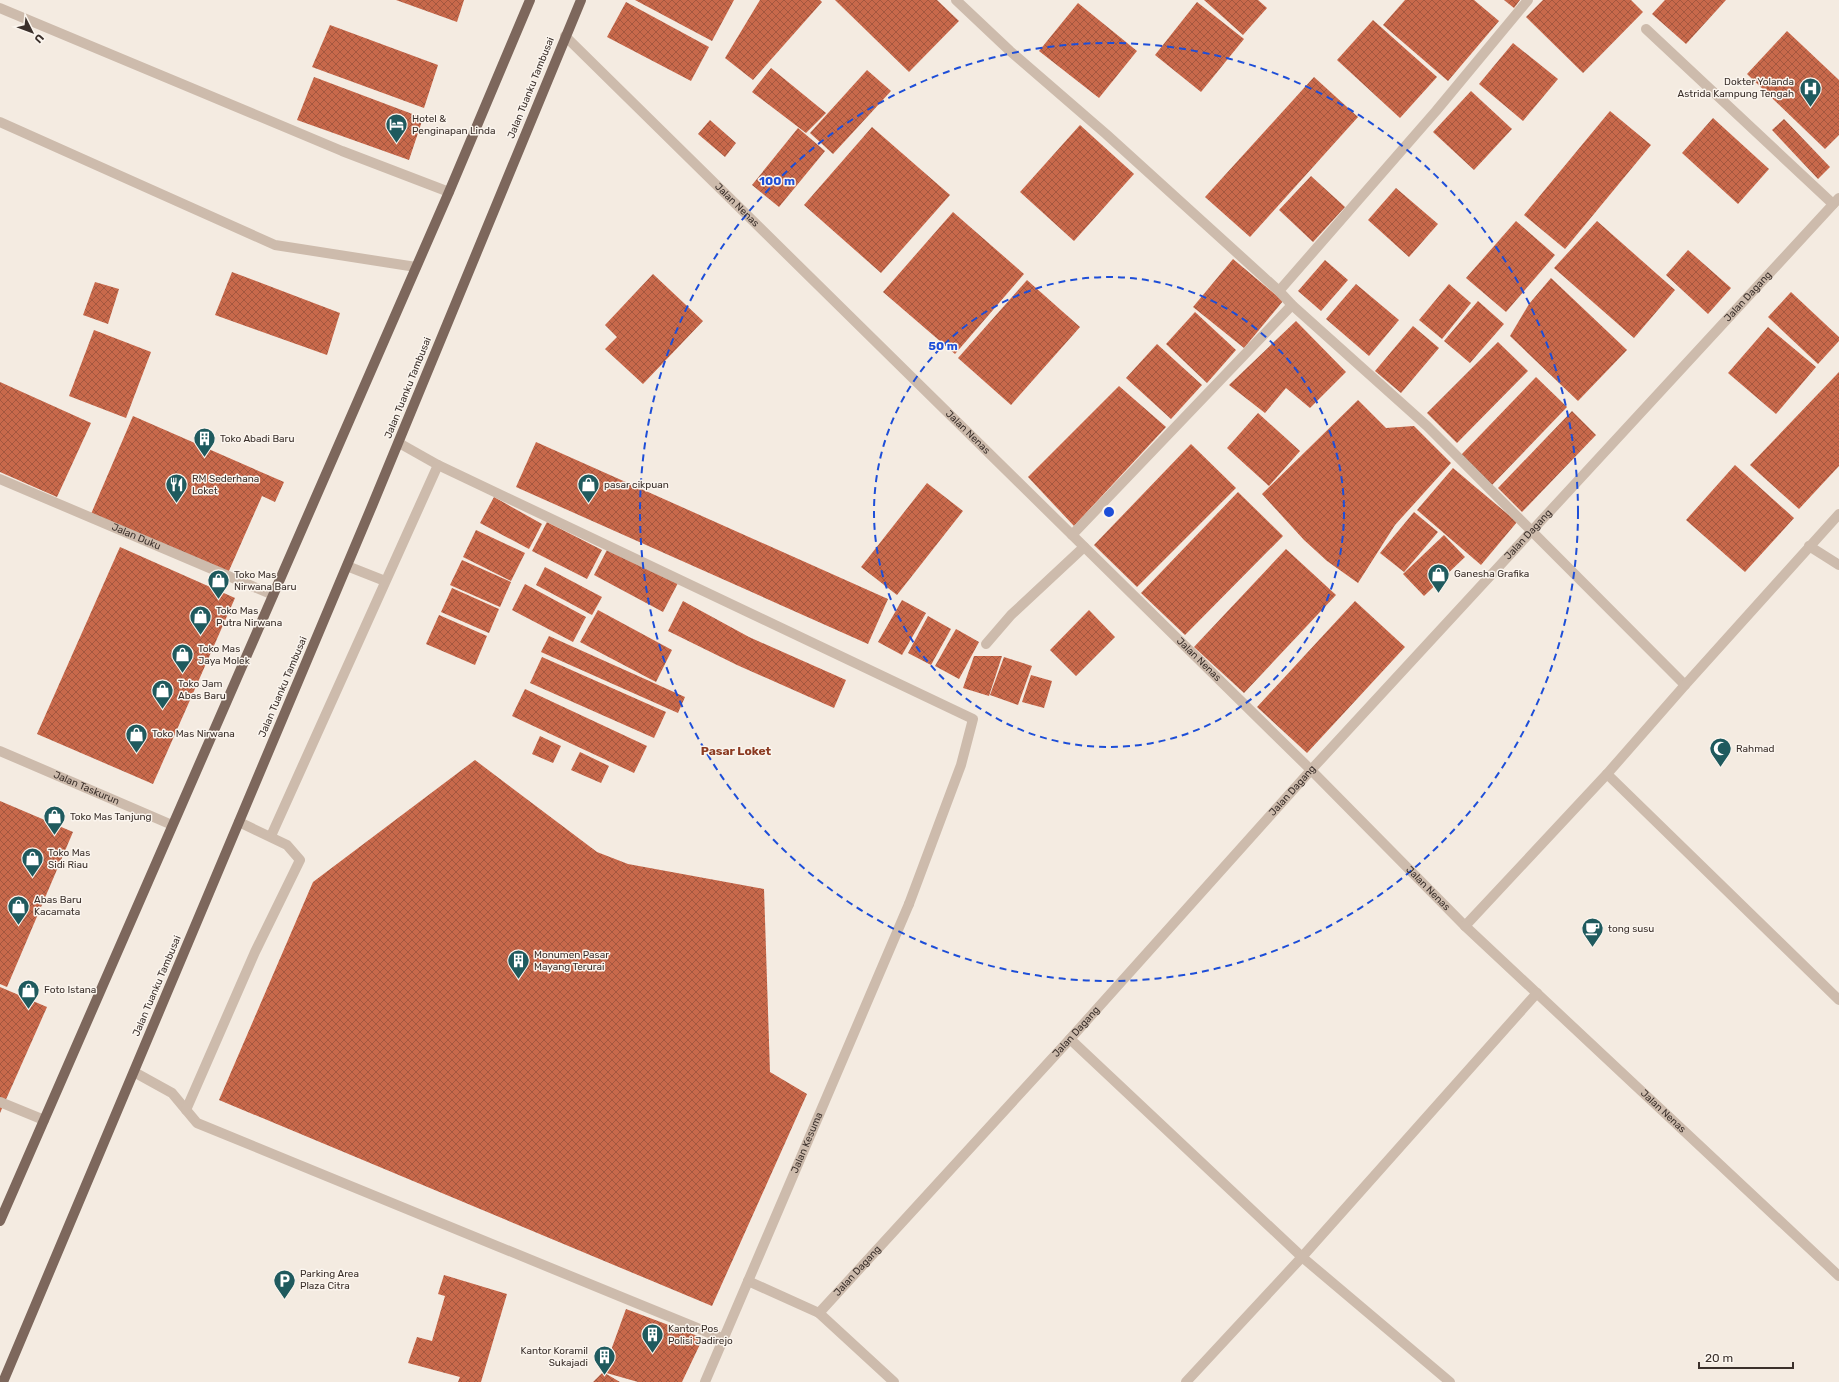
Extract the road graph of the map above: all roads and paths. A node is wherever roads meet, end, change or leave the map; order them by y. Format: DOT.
graph roads {
  1 [pos="530,0"];
  2 [pos="581,0"];
  3 [pos="956,0"];
  4 [pos="1528,0"];
  5 [pos="0,8"];
  6 [pos="1646,29"];
  7 [pos="565,36"];
  8 [pos="0,122"];
  9 [pos="449,192"];
  10 [pos="1836,201"];
  11 [pos="416,267"];
  12 [pos="1279,291"];
  13 [pos="1292,305"];
  14 [pos="399,443"];
  15 [pos="438,464"];
  16 [pos="0,479"];
  17 [pos="1839,514"];
  18 [pos="1532,530"];
  19 [pos="1072,535"];
  20 [pos="1084,546"];
  21 [pos="1809,546"];
  22 [pos="1839,565"];
  23 [pos="347,566"];
  24 [pos="385,582"];
  25 [pos="273,595"];
  26 [pos="986,644"];
  27 [pos="1685,685"];
  28 [pos="0,751"];
  29 [pos="1311,770"];
  30 [pos="1607,774"];
  31 [pos="239,822"];
  32 [pos="172,825"];
  33 [pos="270,836"];
  34 [pos="1465,926"];
  35 [pos="1537,993"];
  36 [pos="1839,1000"];
  37 [pos="1070,1039"];
  38 [pos="134,1072"];
  39 [pos="0,1102"];
  40 [pos="186,1110"];
  41 [pos="44,1120"];
  42 [pos="0,1221"];
  43 [pos="1302,1257"];
  44 [pos="1839,1276"];
  45 [pos="748,1281"];
  46 [pos="819,1313"];
  47 [pos="724,1339"];
  48 [pos="3,1382"];
  49 [pos="705,1382"];
  50 [pos="894,1382"];
  51 [pos="1186,1382"];
  52 [pos="1450,1382"];
  1 -- 9 [label="main road"];
  2 -- 7 [label="main road, Jalan Tuanku Tambusai"];
  3 -- 12 [label="street"];
  4 -- 12 [label="street"];
  5 -- 9 [label="street"];
  6 -- 10 [label="street"];
  7 -- 14 [label="main road, Jalan Tuanku Tambusai"];
  7 -- 19 [label="street, Jalan Nenas"];
  8 -- 11 [label="street"];
  9 -- 11 [label="main road"];
  10 -- 18 [label="street, Jalan Dagang"];
  11 -- 25 [label="main road"];
  12 -- 13 [label="street"];
  13 -- 18 [label="street"];
  13 -- 19 [label="street"];
  14 -- 15 [label="street"];
  14 -- 23 [label="main road, Jalan Tuanku Tambusai"];
  15 -- 24 [label="street"];
  15 -- 45 [label="street, Jalan Kesuma"];
  16 -- 25 [label="street, Jalan Duku"];
  17 -- 21 [label="street"];
  18 -- 27 [label="street"];
  18 -- 29 [label="street, Jalan Dagang"];
  19 -- 20 [label="street, Jalan Nenas"];
  20 -- 26 [label="street"];
  20 -- 29 [label="street, Jalan Nenas"];
  21 -- 22 [label="street"];
  21 -- 27 [label="street"];
  23 -- 24 [label="street"];
  23 -- 31 [label="main road, Jalan Tuanku Tambusai"];
  24 -- 33 [label="street"];
  25 -- 32 [label="main road"];
  27 -- 30 [label="street"];
  28 -- 32 [label="street, Jalan Taskurun"];
  29 -- 34 [label="street, Jalan Nenas"];
  29 -- 37 [label="street, Jalan Dagang"];
  30 -- 34 [label="street"];
  30 -- 36 [label="street"];
  31 -- 33 [label="street"];
  31 -- 38 [label="main road, Jalan Tuanku Tambusai"];
  32 -- 41 [label="main road"];
  33 -- 40 [label="street"];
  34 -- 35 [label="street, Jalan Nenas"];
  35 -- 43 [label="street"];
  35 -- 44 [label="street, Jalan Nenas"];
  37 -- 43 [label="street"];
  37 -- 46 [label="street, Jalan Dagang"];
  38 -- 40 [label="street"];
  38 -- 48 [label="main road, Jalan Tuanku Tambusai"];
  39 -- 41 [label="street"];
  40 -- 47 [label="street"];
  41 -- 42 [label="main road"];
  43 -- 51 [label="street"];
  43 -- 52 [label="street"];
  45 -- 46 [label="street"];
  45 -- 47 [label="street, Jalan Kesuma"];
  46 -- 50 [label="street"];
  47 -- 49 [label="street, Jalan Kesuma"];
}
